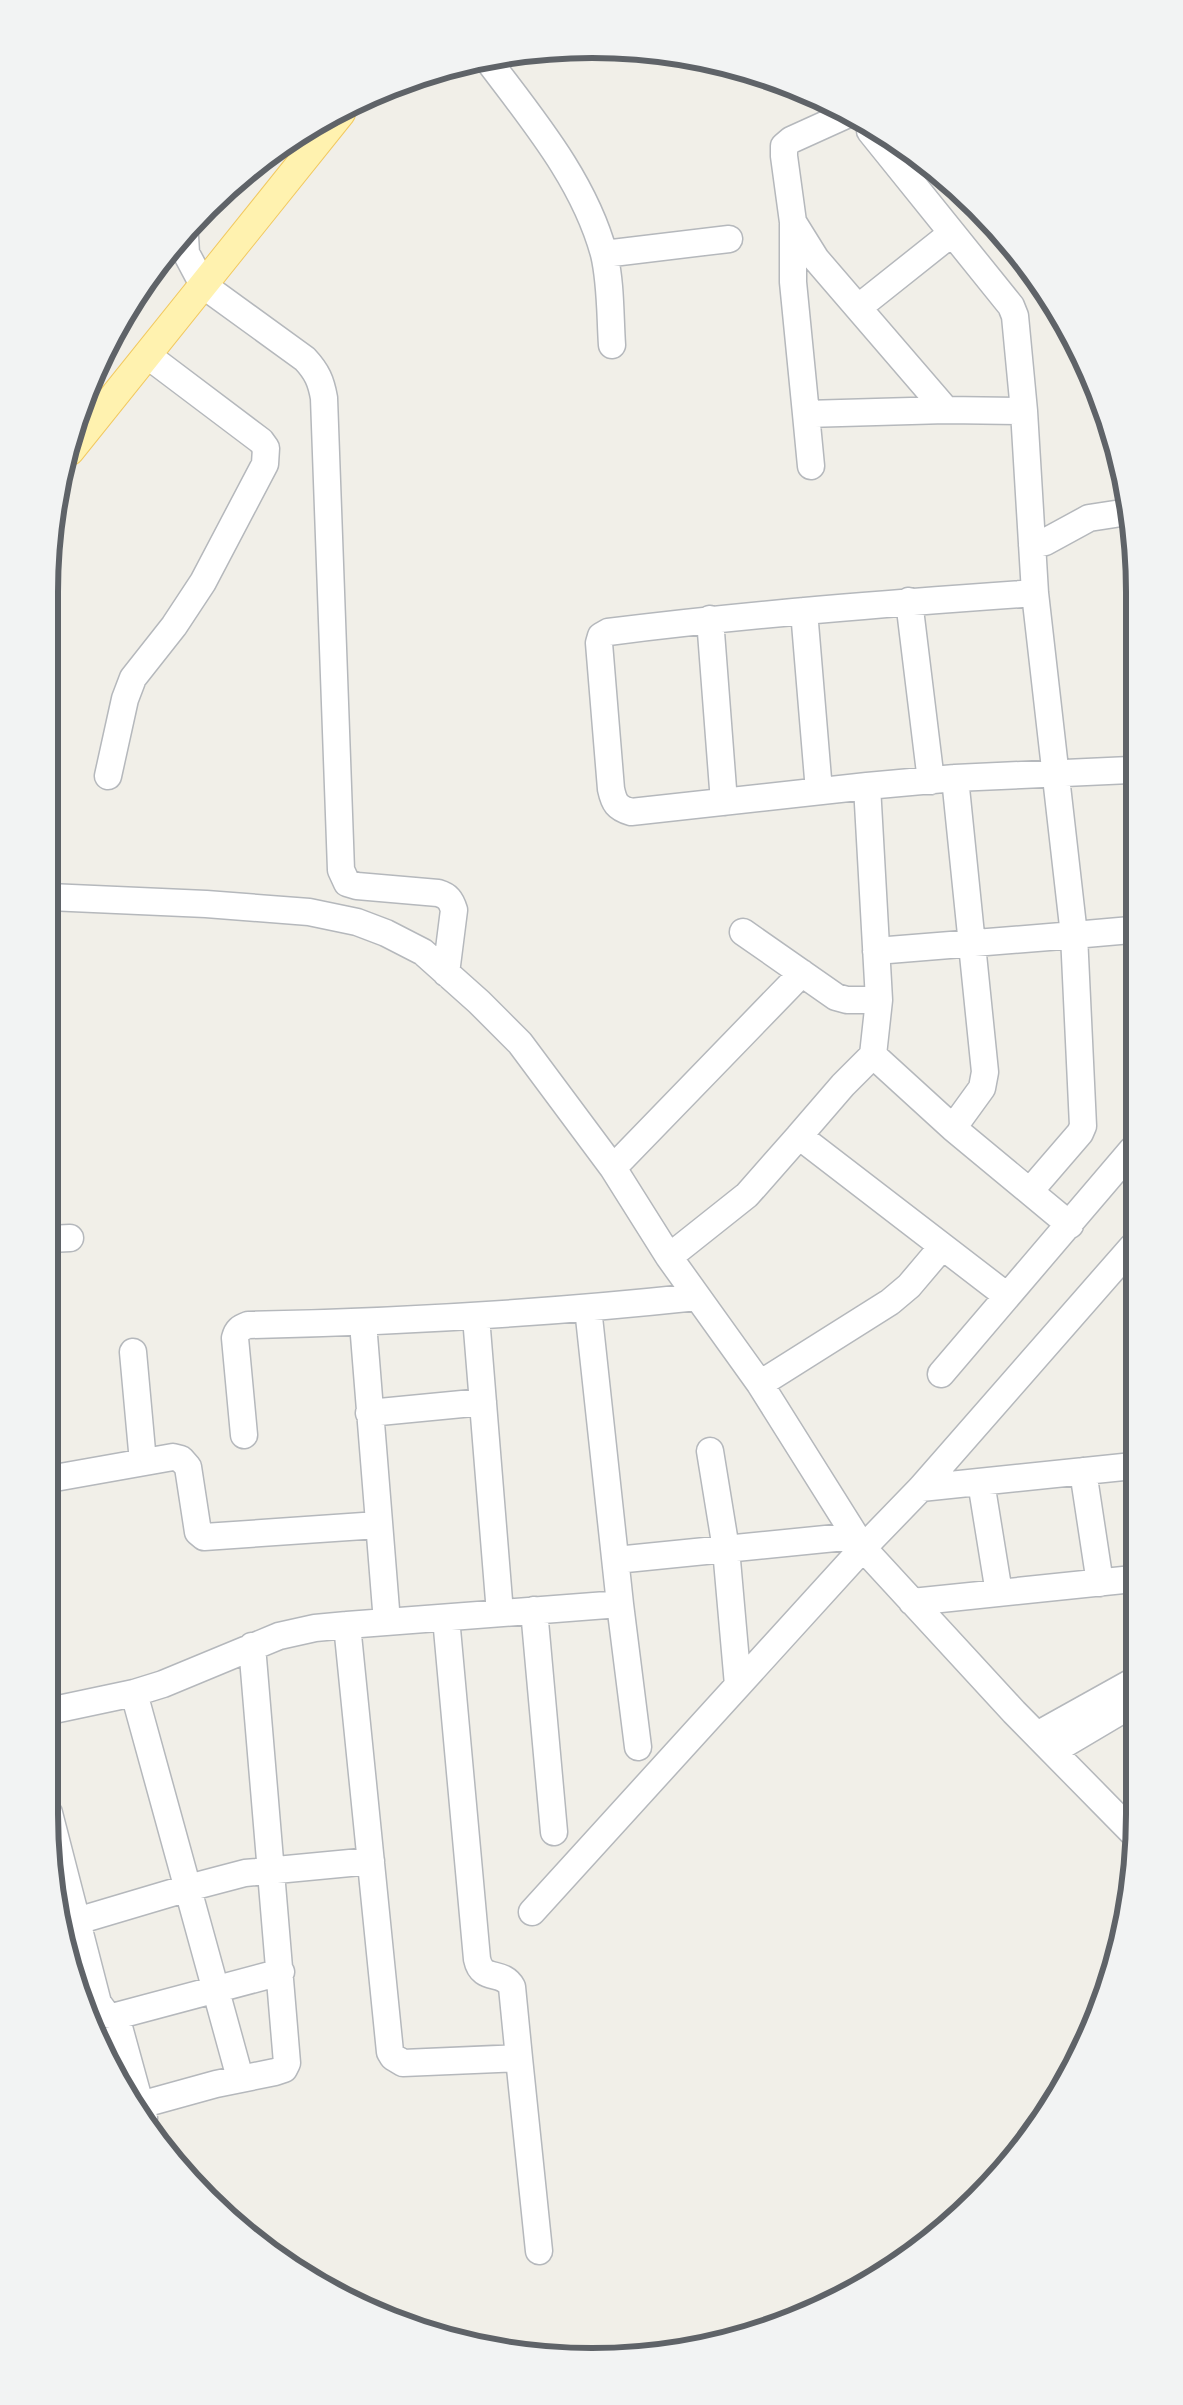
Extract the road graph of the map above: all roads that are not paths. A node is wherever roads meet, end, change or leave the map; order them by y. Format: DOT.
graph roads {
  1 [pos="493,67"];
  2 [pos="839,118"];
  3 [pos="331,126"];
  4 [pos="878,141"];
  5 [pos="793,222"];
  6 [pos="952,233"];
  7 [pos="729,239"];
  8 [pos="186,245"];
  9 [pos="604,254"];
  10 [pos="204,285"];
  11 [pos="858,308"];
  12 [pos="612,345"];
  13 [pos="147,355"];
  14 [pos="92,408"];
  15 [pos="946,410"];
  16 [pos="1024,411"];
  17 [pos="806,414"];
  18 [pos="811,466"];
  19 [pos="1115,514"];
  20 [pos="1032,545"];
  21 [pos="1036,593"];
  22 [pos="909,601"];
  23 [pos="804,611"];
  24 [pos="710,619"];
  25 [pos="1126,770"];
  26 [pos="1054,774"];
  27 [pos="108,776"];
  28 [pos="943,779"];
  29 [pos="867,786"];
  30 [pos="819,791"];
  31 [pos="724,802"];
  32 [pos="58,898"];
  33 [pos="1126,930"];
  34 [pos="743,932"];
  35 [pos="1074,935"];
  36 [pos="971,944"];
  37 [pos="876,951"];
  38 [pos="446,973"];
  39 [pos="802,973"];
  40 [pos="879,1000"];
  41 [pos="873,1055"];
  42 [pos="953,1128"];
  43 [pos="799,1136"];
  44 [pos="1126,1157"];
  45 [pos="613,1168"];
  46 [pos="1030,1191"];
  47 [pos="1070,1224"];
  48 [pos="942,1247"];
  49 [pos="1126,1254"];
  50 [pos="669,1257"];
  51 [pos="1007,1296"];
  52 [pos="697,1297"];
  53 [pos="588,1308"];
  54 [pos="476,1317"];
  55 [pos="363,1322"];
  56 [pos="133,1352"];
  57 [pos="941,1374"];
  58 [pos="760,1384"];
  59 [pos="483,1402"];
  60 [pos="370,1413"];
  61 [pos="244,1434"];
  62 [pos="710,1451"];
  63 [pos="143,1462"];
  64 [pos="1126,1467"];
  65 [pos="1082,1472"];
  66 [pos="58,1477"];
  67 [pos="981,1482"];
  68 [pos="921,1488"];
  69 [pos="378,1525"];
  70 [pos="859,1542"];
  71 [pos="726,1549"];
  72 [pos="616,1560"];
  73 [pos="1126,1580"];
  74 [pos="1100,1583"];
  75 [pos="999,1593"];
  76 [pos="912,1602"];
  77 [pos="620,1604"];
  78 [pos="534,1610"];
  79 [pos="500,1613"];
  80 [pos="446,1618"];
  81 [pos="387,1622"];
  82 [pos="347,1625"];
  83 [pos="252,1646"];
  84 [pos="738,1685"];
  85 [pos="1126,1687"];
  86 [pos="134,1694"];
  87 [pos="1126,1707"];
  88 [pos="58,1709"];
  89 [pos="1045,1743"];
  90 [pos="638,1747"];
  91 [pos="1125,1825"];
  92 [pos="554,1832"];
  93 [pos="59,1853"];
  94 [pos="371,1861"];
  95 [pos="272,1869"];
  96 [pos="188,1888"];
  97 [pos="532,1912"];
  98 [pos="77,1921"];
  99 [pos="281,1972"];
  100 [pos="216,1990"];
  101 [pos="116,2016"];
  102 [pos="519,2058"];
  103 [pos="240,2078"];
  104 [pos="137,2093"];
  105 [pos="147,2110"];
  106 [pos="539,2251"];
  1 -- 9 [label="street"];
  2 -- 5 [label="street"];
  3 -- 10 [label="main road"];
  4 -- 6 [label="street"];
  5 -- 11 [label="street"];
  5 -- 17 [label="street"];
  6 -- 11 [label="street"];
  6 -- 16 [label="street"];
  7 -- 9 [label="street"];
  8 -- 10 [label="street"];
  9 -- 12 [label="street"];
  10 -- 13 [label="main road"];
  10 -- 38 [label="street"];
  11 -- 15 [label="street"];
  13 -- 14 [label="main road"];
  13 -- 27 [label="street"];
  15 -- 16 [label="street"];
  15 -- 17 [label="street"];
  16 -- 20 [label="street"];
  17 -- 18 [label="street"];
  19 -- 20 [label="street"];
  20 -- 21 [label="street"];
  21 -- 22 [label="street"];
  21 -- 26 [label="street"];
  22 -- 23 [label="street"];
  22 -- 28 [label="street"];
  23 -- 24 [label="street"];
  23 -- 30 [label="street"];
  24 -- 31 [label="street"];
  24 -- 31 [label="street"];
  25 -- 26 [label="street"];
  26 -- 28 [label="street"];
  26 -- 35 [label="street"];
  28 -- 29 [label="street"];
  28 -- 36 [label="street"];
  29 -- 30 [label="street"];
  29 -- 37 [label="street"];
  30 -- 31 [label="street"];
  32 -- 38 [label="street"];
  33 -- 35 [label="street"];
  34 -- 39 [label="street"];
  35 -- 36 [label="street"];
  35 -- 46 [label="street"];
  36 -- 37 [label="street"];
  36 -- 42 [label="street"];
  37 -- 40 [label="street"];
  38 -- 45 [label="street"];
  39 -- 40 [label="street"];
  39 -- 45 [label="street"];
  40 -- 41 [label="street"];
  41 -- 42 [label="street"];
  41 -- 43 [label="street"];
  42 -- 46 [label="street"];
  43 -- 48 [label="street"];
  43 -- 50 [label="street"];
  44 -- 47 [label="street"];
  45 -- 50 [label="street"];
  46 -- 47 [label="street"];
  47 -- 51 [label="street"];
  48 -- 51 [label="street"];
  48 -- 58 [label="street"];
  49 -- 68 [label="street"];
  50 -- 52 [label="street"];
  51 -- 57 [label="street"];
  52 -- 53 [label="street"];
  52 -- 58 [label="street"];
  53 -- 54 [label="street"];
  53 -- 72 [label="street"];
  54 -- 55 [label="street"];
  54 -- 59 [label="street"];
  55 -- 60 [label="street"];
  55 -- 61 [label="street"];
  56 -- 63 [label="street"];
  58 -- 70 [label="street"];
  59 -- 60 [label="street"];
  59 -- 79 [label="street"];
  60 -- 69 [label="street"];
  62 -- 71 [label="street"];
  63 -- 66 [label="street"];
  63 -- 69 [label="street"];
  64 -- 65 [label="street"];
  65 -- 67 [label="street"];
  65 -- 74 [label="street"];
  67 -- 68 [label="street"];
  67 -- 75 [label="street"];
  68 -- 70 [label="street"];
  69 -- 81 [label="street"];
  70 -- 71 [label="street"];
  70 -- 76 [label="street"];
  70 -- 84 [label="street"];
  71 -- 72 [label="street"];
  71 -- 84 [label="street"];
  72 -- 77 [label="street"];
  73 -- 74 [label="street"];
  74 -- 75 [label="street"];
  75 -- 76 [label="street"];
  76 -- 89 [label="street"];
  77 -- 78 [label="street"];
  77 -- 90 [label="street"];
  78 -- 79 [label="street"];
  78 -- 92 [label="street"];
  79 -- 80 [label="street"];
  80 -- 81 [label="street"];
  80 -- 102 [label="street"];
  81 -- 82 [label="street"];
  82 -- 83 [label="street"];
  82 -- 94 [label="street"];
  83 -- 86 [label="street"];
  83 -- 95 [label="street"];
  84 -- 97 [label="street"];
  85 -- 89 [label="street"];
  86 -- 88 [label="street"];
  86 -- 96 [label="street"];
  87 -- 89 [label="street"];
  89 -- 91 [label="street"];
  93 -- 98 [label="street"];
  94 -- 95 [label="street"];
  94 -- 102 [label="street"];
  95 -- 96 [label="street"];
  95 -- 99 [label="street"];
  96 -- 98 [label="street"];
  96 -- 100 [label="street"];
  98 -- 101 [label="street"];
  99 -- 100 [label="street"];
  99 -- 103 [label="street"];
  100 -- 101 [label="street"];
  100 -- 103 [label="street"];
  101 -- 104 [label="street"];
  102 -- 106 [label="street"];
  103 -- 105 [label="street"];
}
